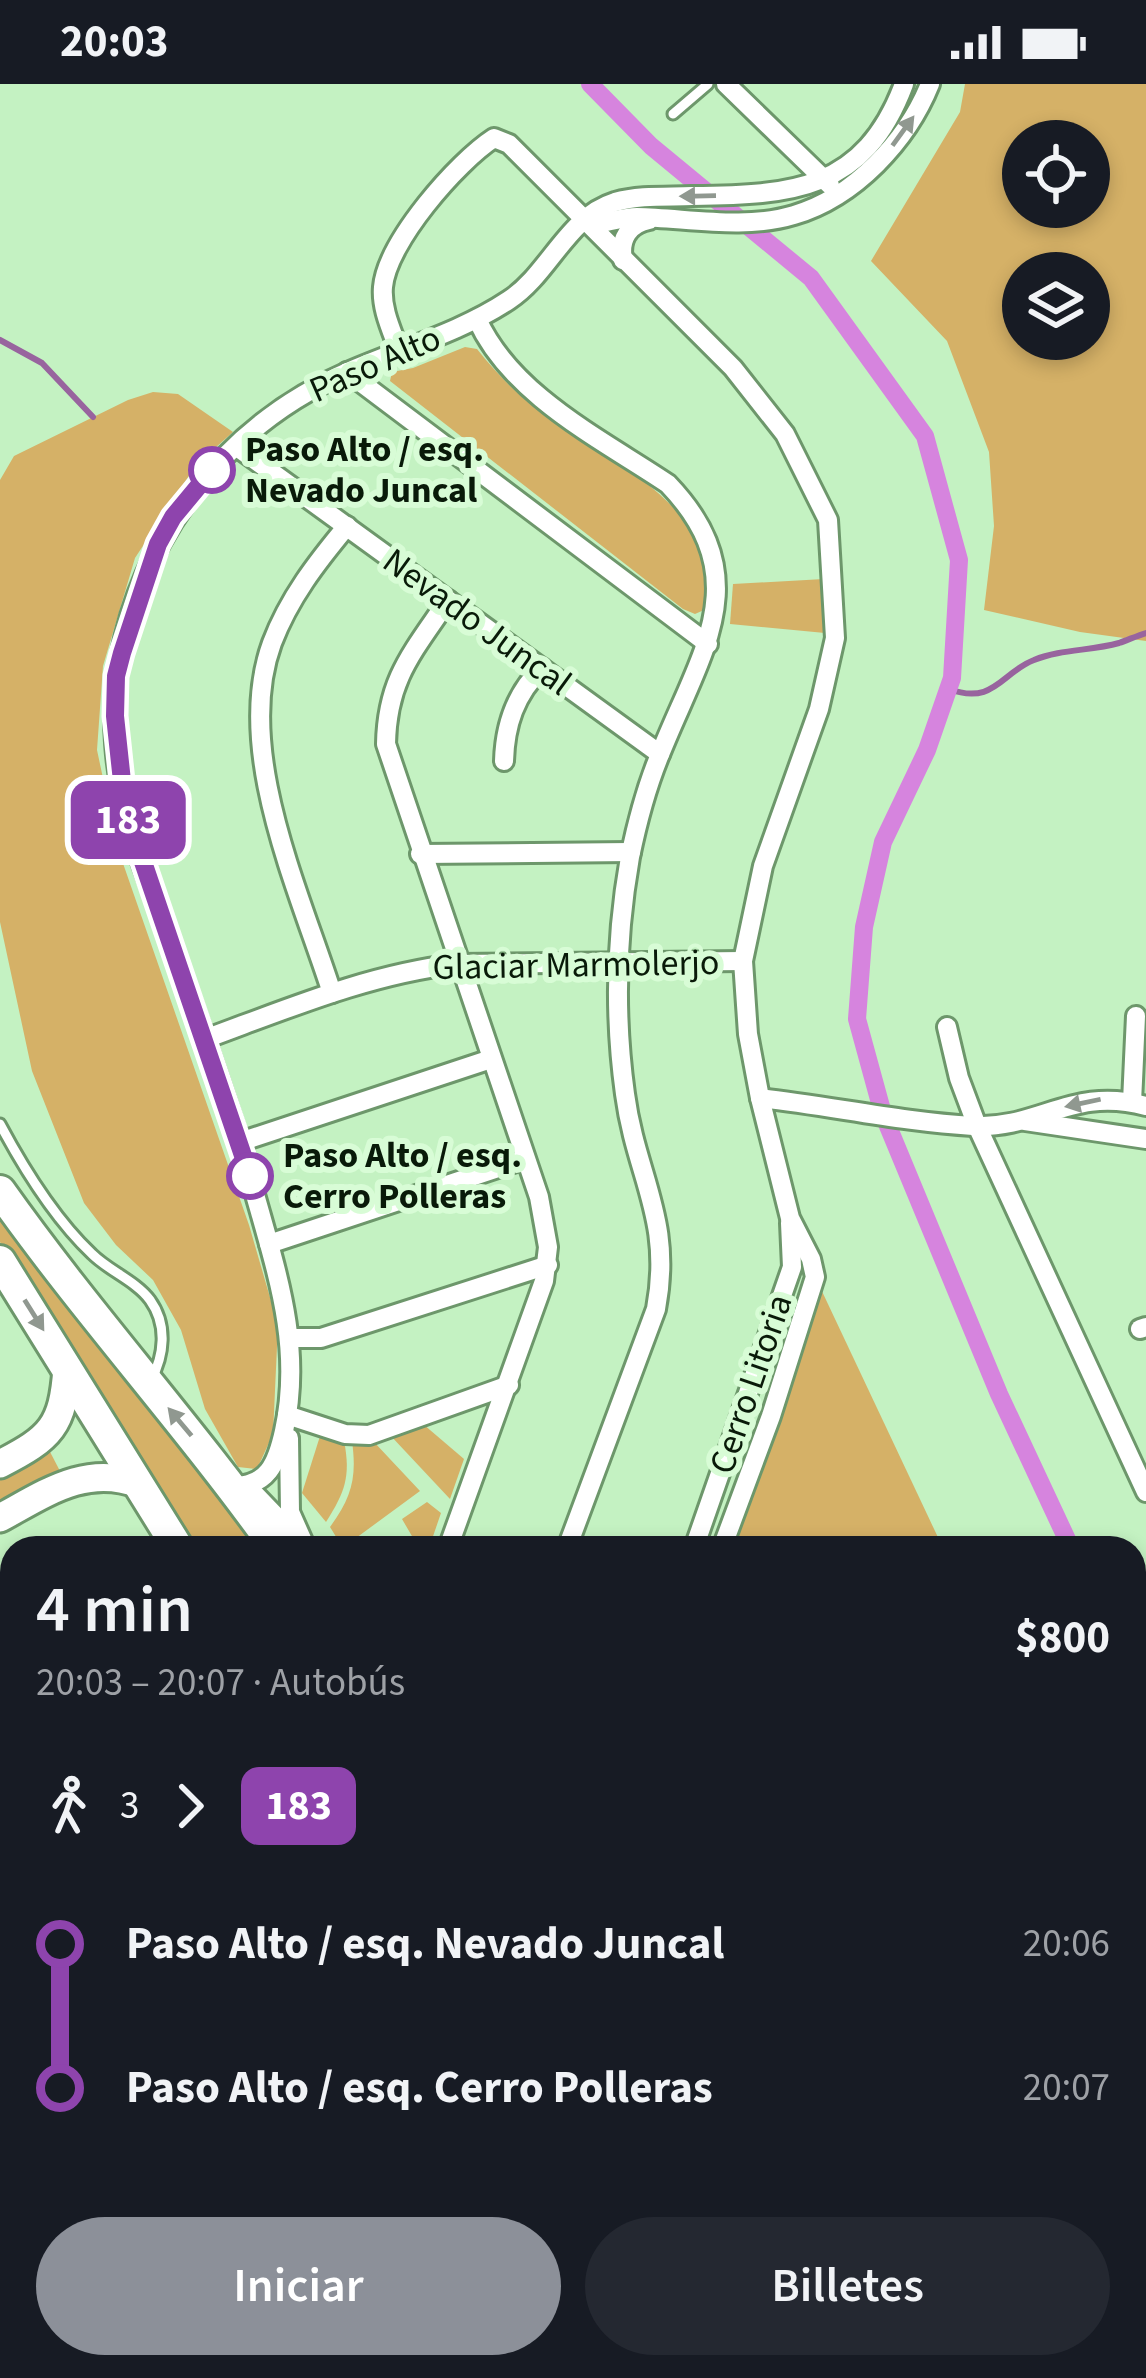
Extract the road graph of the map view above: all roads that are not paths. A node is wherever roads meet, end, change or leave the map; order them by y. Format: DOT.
graph roads {
  1 [pos="708,84"];
  2 [pos="726,84"];
  3 [pos="904,84"];
  4 [pos="930,84"];
  5 [pos="673,115"];
  6 [pos="831,186"];
  7 [pos="657,220"];
  8 [pos="583,222"];
  9 [pos="623,260"];
  10 [pos="477,319"];
  11 [pos="399,351"];
  12 [pos="347,372"];
  13 [pos="237,447"];
  14 [pos="347,526"];
  15 [pos="448,600"];
  16 [pos="708,644"];
  17 [pos="542,668"];
  18 [pos="659,754"];
  19 [pos="504,761"];
  20 [pos="631,852"];
  21 [pos="420,854"];
  22 [pos="743,961"];
  23 [pos="457,964"];
  24 [pos="618,964"];
  25 [pos="332,993"];
  26 [pos="1136,1016"];
  27 [pos="947,1027"];
  28 [pos="205,1039"];
  29 [pos="490,1059"];
  30 [pos="760,1098"];
  31 [pos="1139,1104"];
  32 [pos="1020,1120"];
  33 [pos="0,1124"];
  34 [pos="976,1126"];
  35 [pos="1146,1138"];
  36 [pos="240,1142"];
  37 [pos="525,1159"];
  38 [pos="0,1191"];
  39 [pos="790,1218"];
  40 [pos="269,1244"];
  41 [pos="0,1261"];
  42 [pos="548,1264"];
  43 [pos="291,1338"];
  44 [pos="67,1368"];
  45 [pos="149,1384"];
  46 [pos="508,1384"];
  47 [pos="287,1415"];
  48 [pos="0,1464"];
  49 [pos="139,1484"];
  50 [pos="239,1486"];
  51 [pos="1146,1492"];
  52 [pos="0,1518"];
  53 [pos="171,1536"];
  54 [pos="269,1536"];
  55 [pos="292,1536"];
  56 [pos="300,1536"];
  57 [pos="452,1536"];
  58 [pos="571,1536"];
  59 [pos="698,1536"];
  60 [pos="726,1536"];
  1 -- 5 [label="lane"];
  2 -- 6 [label="street"];
  3 -- 6 [label="street"];
  6 -- 4 [label="street, one-way"];
  6 -- 7 [label="street"];
  6 -- 8 [label="street, one-way"];
  7 -- 8 [label="street"];
  7 -- 9 [label="street"];
  8 -- 9 [label="street"];
  8 -- 10 [label="street, Paso Alto"];
  8 -- 11 [label="street"];
  9 -- 22 [label="street"];
  10 -- 11 [label="street, Paso Alto"];
  10 -- 16 [label="street"];
  11 -- 12 [label="street, Paso Alto"];
  12 -- 13 [label="street, Paso Alto"];
  12 -- 16 [label="street"];
  13 -- 14 [label="street, Nevado Juncal"];
  13 -- 28 [label="street, Paso Alto"];
  14 -- 15 [label="street, Nevado Juncal"];
  14 -- 25 [label="street"];
  15 -- 17 [label="street, Nevado Juncal"];
  15 -- 21 [label="street"];
  16 -- 18 [label="street"];
  17 -- 18 [label="street, Nevado Juncal"];
  17 -- 19 [label="street"];
  18 -- 20 [label="street"];
  20 -- 21 [label="street"];
  20 -- 24 [label="street"];
  21 -- 23 [label="street"];
  22 -- 24 [label="street, Glaciar Marmolerjo"];
  22 -- 30 [label="street"];
  23 -- 24 [label="street, Glaciar Marmolerjo"];
  23 -- 25 [label="street, Glaciar Marmolerjo"];
  23 -- 29 [label="street"];
  24 -- 58 [label="street"];
  25 -- 28 [label="street, Glaciar Marmolerjo"];
  26 -- 31 [label="street"];
  27 -- 34 [label="street"];
  28 -- 36 [label="street, Paso Alto"];
  29 -- 36 [label="street"];
  29 -- 37 [label="street"];
  30 -- 34 [label="street"];
  30 -- 39 [label="street"];
  31 -- 32 [label="street, one-way"];
  32 -- 34 [label="street"];
  32 -- 35 [label="street"];
  33 -- 45 [label="lane"];
  34 -- 51 [label="street"];
  36 -- 40 [label="street, Paso Alto"];
  37 -- 40 [label="street"];
  37 -- 42 [label="street"];
  38 -- 45 [label="main road"];
  39 -- 59 [label="street, Cerro Litoria"];
  39 -- 60 [label="street"];
  40 -- 43 [label="street, Paso Alto"];
  41 -- 44 [label="main road, one-way"];
  42 -- 43 [label="street"];
  42 -- 46 [label="street"];
  43 -- 47 [label="street, Paso Alto"];
  44 -- 48 [label="street"];
  44 -- 49 [label="main road"];
  50 -- 45 [label="main road, one-way"];
  46 -- 47 [label="street"];
  46 -- 57 [label="street"];
  47 -- 50 [label="street, Paso Alto"];
  47 -- 56 [label="street, Paso Alto"];
  49 -- 52 [label="street"];
  49 -- 53 [label="main road"];
  50 -- 54 [label="main road"];
  50 -- 55 [label="street"];
}
